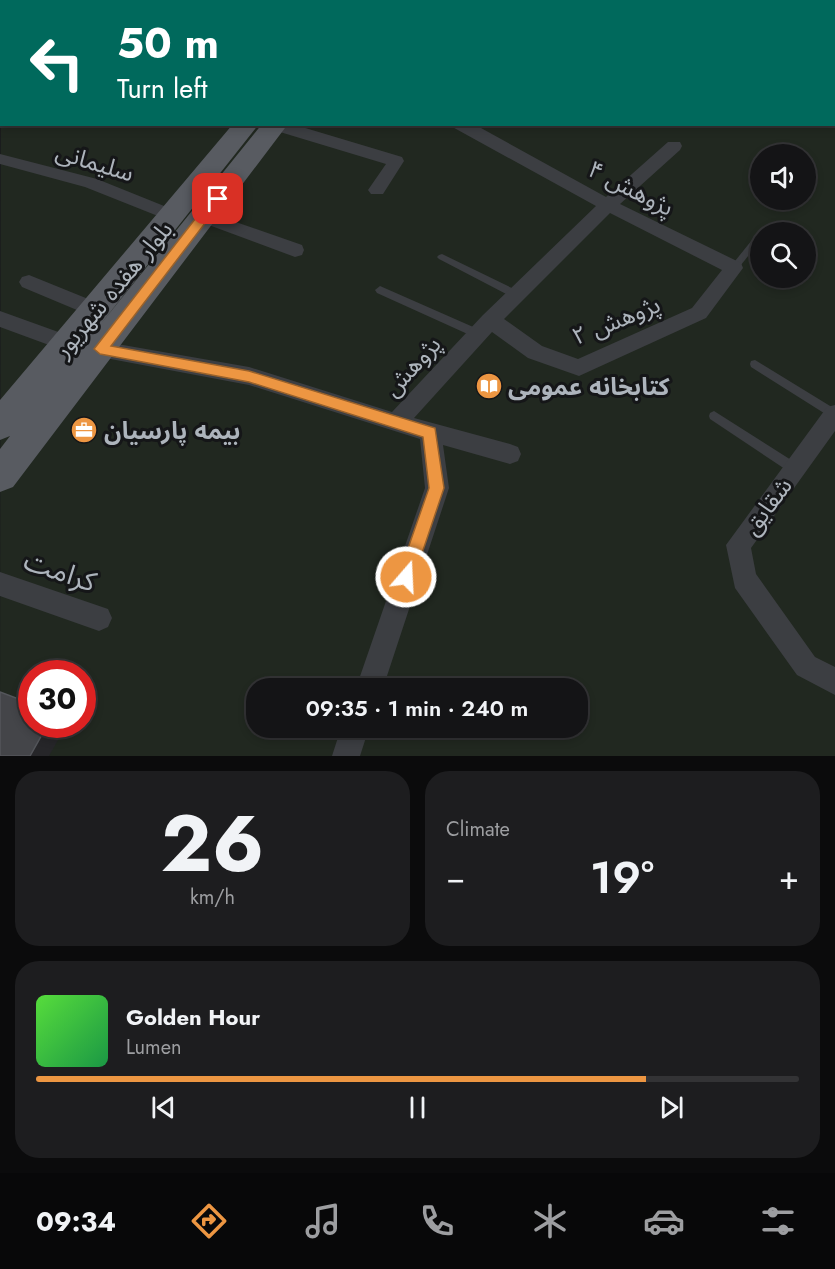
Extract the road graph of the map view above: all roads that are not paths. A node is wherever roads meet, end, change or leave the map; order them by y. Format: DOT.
graph roads {
  1 [pos="479,128"];
  2 [pos="259,131"];
  3 [pos="674,146"];
  4 [pos="0,159"];
  5 [pos="377,190"];
  6 [pos="606,204"];
  7 [pos="173,216"];
  8 [pos="204,217"];
  9 [pos="750,248"];
  10 [pos="295,250"];
  11 [pos="442,257"];
  12 [pos="734,267"];
  13 [pos="29,282"];
  14 [pos="380,290"];
  15 [pos="515,294"];
  16 [pos="96,310"];
  17 [pos="0,319"];
  18 [pos="483,326"];
  19 [pos="68,344"];
  20 [pos="100,349"];
  21 [pos="755,364"];
  22 [pos="835,414"];
  23 [pos="714,416"];
  24 [pos="396,423"];
  25 [pos="0,425"];
  26 [pos="430,432"];
  27 [pos="510,454"];
  28 [pos="795,469"];
  29 [pos="0,476"];
  30 [pos="0,584"];
  31 [pos="99,618"];
  32 [pos="372,678"];
  33 [pos="835,681"];
  34 [pos="352,738"];
  35 [pos="346,756"];
  1 -- 6 [label="street, پژوهش ۴"];
  2 -- 5 [label="street"];
  2 -- 7 [label="main road, بلوار هفده شهریور"];
  2 -- 8 [label="main road, بلوار هفده شهریور"];
  3 -- 6 [label="street, پژوهش"];
  4 -- 7 [label="street, سلیمانی"];
  6 -- 12 [label="street, پژوهش ۴"];
  6 -- 15 [label="street, پژوهش"];
  7 -- 16 [label="main road, بلوار هفده شهریور"];
  8 -- 10 [label="street"];
  8 -- 20 [label="main road, بلوار هفده شهریور"];
  9 -- 12 [label="lane"];
  11 -- 15 [label="lane"];
  12 -- 18 [label="street, پژوهش ۲"];
  13 -- 16 [label="street"];
  14 -- 18 [label="lane"];
  15 -- 18 [label="street, پژوهش"];
  16 -- 19 [label="main road, بلوار هفده شهریور"];
  17 -- 19 [label="street"];
  18 -- 24 [label="street, پژوهش"];
  19 -- 25 [label="main road, بلوار هفده شهریور"];
  20 -- 24 [label="street, پژوهش"];
  20 -- 29 [label="main road, بلوار هفده شهریور"];
  21 -- 22 [label="lane"];
  22 -- 28 [label="street, شقایق"];
  23 -- 28 [label="lane"];
  24 -- 26 [label="street"];
  26 -- 27 [label="street"];
  26 -- 32 [label="street"];
  28 -- 33 [label="street, شقایق"];
  30 -- 31 [label="street, کرامت"];
  34 -- 35 [label="street"];
}
